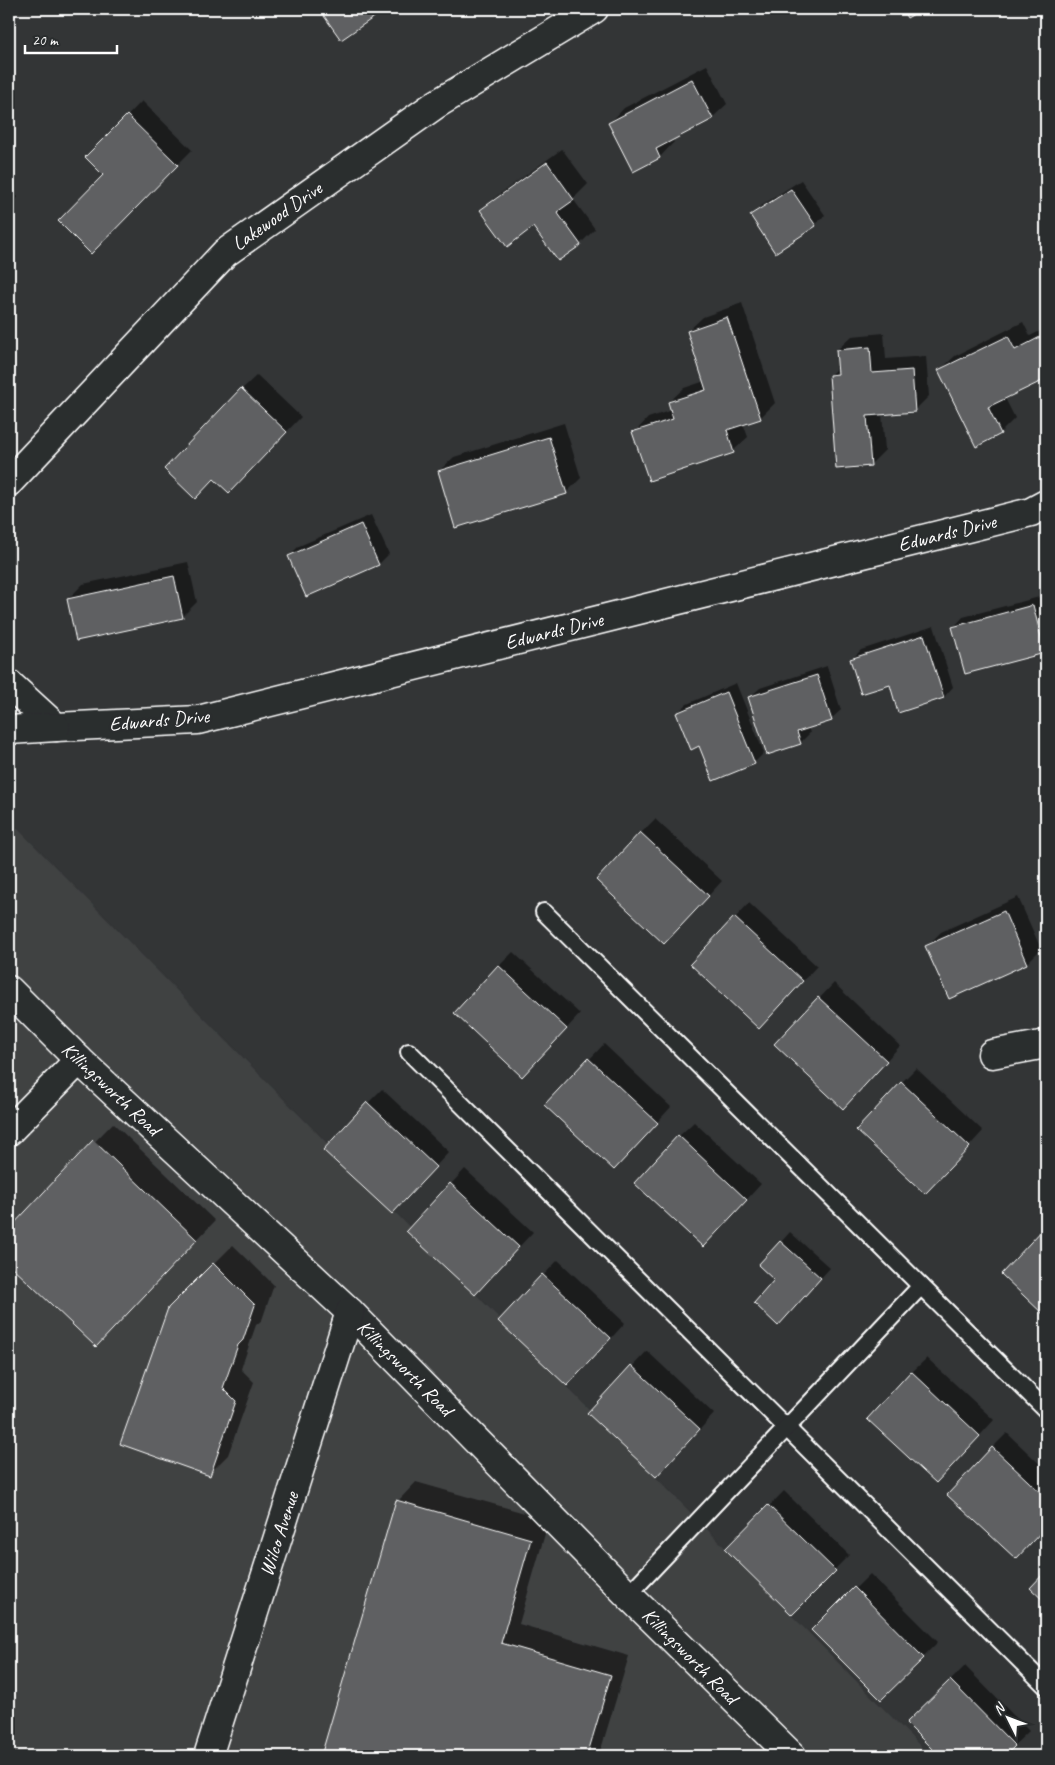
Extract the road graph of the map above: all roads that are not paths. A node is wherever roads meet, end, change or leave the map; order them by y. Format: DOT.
graph roads {
  1 [pos="594,9"];
  2 [pos="9,482"];
  3 [pos="1046,504"];
  4 [pos="9,684"];
  5 [pos="56,727"];
  6 [pos="9,730"];
  7 [pos="544,912"];
  8 [pos="9,990"];
  9 [pos="1046,1044"];
  10 [pos="409,1052"];
  11 [pos="992,1054"];
  12 [pos="79,1060"];
  13 [pos="9,1131"];
  14 [pos="921,1286"];
  15 [pos="350,1312"];
  16 [pos="1046,1410"];
  17 [pos="787,1428"];
  18 [pos="628,1595"];
  19 [pos="1046,1686"];
  20 [pos="208,1756"];
  21 [pos="792,1756"];
  1 -- 2 [label="street, Lakewood Drive"];
  3 -- 5 [label="street, Edwards Drive"];
  4 -- 5 [label="street"];
  5 -- 6 [label="street, Edwards Drive"];
  7 -- 14 [label="lane"];
  8 -- 12 [label="street, Killingsworth Road"];
  9 -- 11 [label="street"];
  10 -- 17 [label="lane"];
  12 -- 13 [label="street"];
  12 -- 15 [label="street, Killingsworth Road"];
  14 -- 16 [label="lane"];
  14 -- 17 [label="lane"];
  15 -- 18 [label="street, Killingsworth Road"];
  15 -- 20 [label="street, Wilco Avenue"];
  17 -- 18 [label="lane"];
  17 -- 19 [label="lane"];
  18 -- 21 [label="street, Killingsworth Road"];
}
